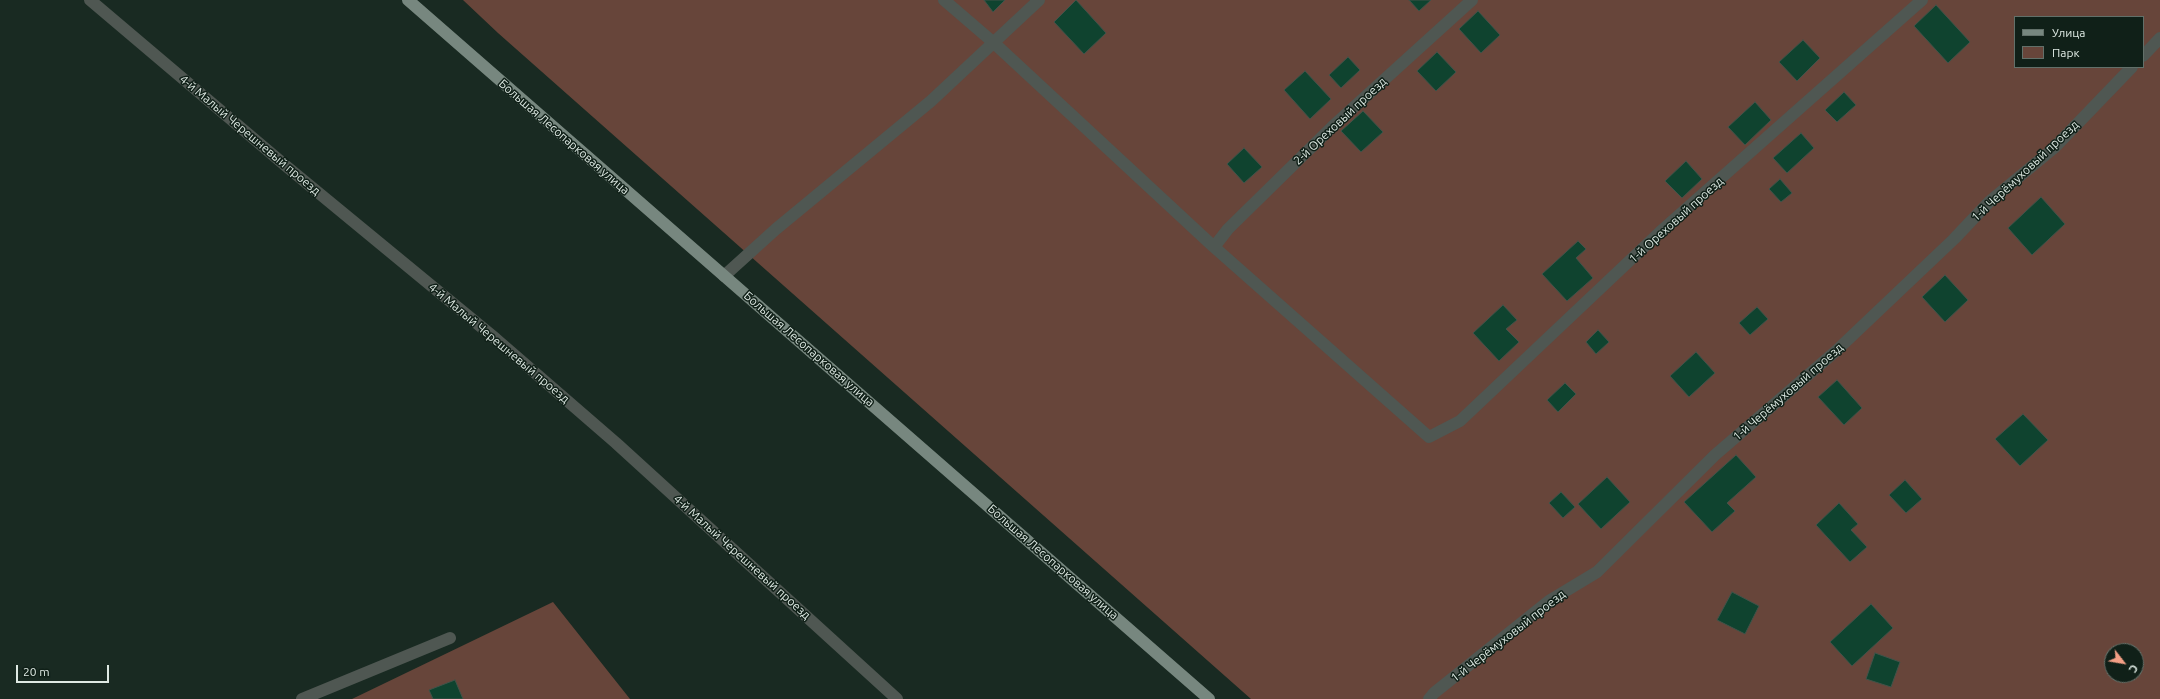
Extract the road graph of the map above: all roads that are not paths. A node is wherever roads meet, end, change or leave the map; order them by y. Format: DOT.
graph roads {
  1 [pos="90,0"];
  2 [pos="408,0"];
  3 [pos="944,0"];
  4 [pos="1039,0"];
  5 [pos="1472,0"];
  6 [pos="1922,0"];
  7 [pos="2160,38"];
  8 [pos="994,43"];
  9 [pos="2144,55"];
  10 [pos="2131,68"];
  11 [pos="1214,247"];
  12 [pos="724,276"];
  13 [pos="450,638"];
  14 [pos="302,699"];
  15 [pos="897,699"];
  16 [pos="1209,699"];
  17 [pos="1429,699"];
  1 -- 15 [label="street, 4-й Малый Черешневый проезд"];
  2 -- 12 [label="main road, Большая Лесопарковая улица"];
  3 -- 8 [label="street"];
  4 -- 8 [label="street"];
  5 -- 11 [label="street, 2-й Ореховый проезд"];
  6 -- 11 [label="street, 1-й Ореховый проезд"];
  7 -- 9 [label="street"];
  8 -- 11 [label="street"];
  8 -- 12 [label="street"];
  10 -- 17 [label="street, 1-й Черёмуховый проезд"];
  12 -- 16 [label="main road, Большая Лесопарковая улица"];
  13 -- 14 [label="street"];
}
